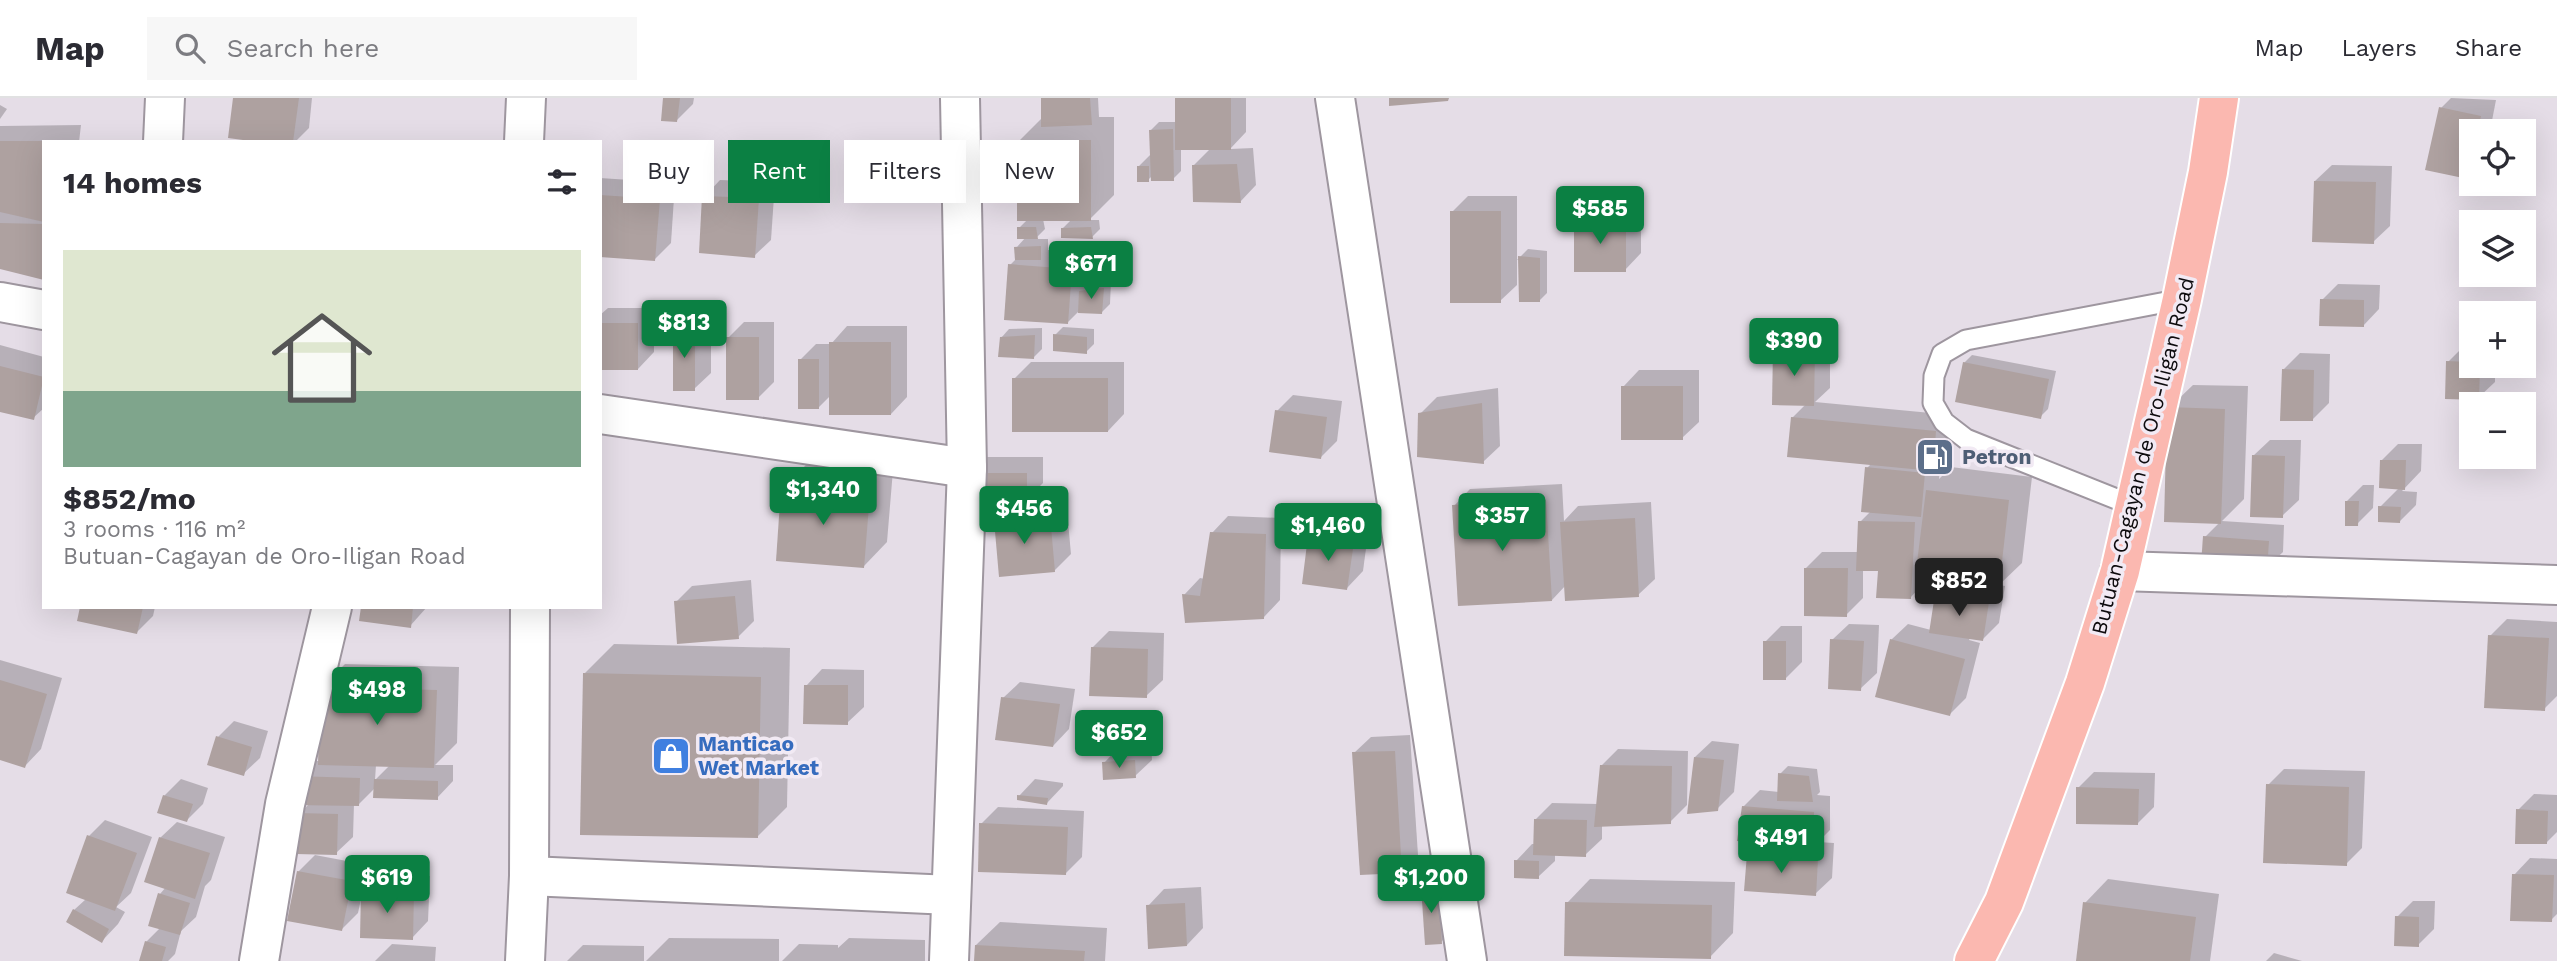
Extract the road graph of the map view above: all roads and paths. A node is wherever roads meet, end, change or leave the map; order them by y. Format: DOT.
graph roads {
  1 [pos="165,98"];
  2 [pos="526,98"];
  3 [pos="960,98"];
  4 [pos="1335,98"];
  5 [pos="2219,98"];
  6 [pos="163,140"];
  7 [pos="524,140"];
  8 [pos="2182,299"];
  9 [pos="0,302"];
  10 [pos="42,310"];
  11 [pos="602,414"];
  12 [pos="967,468"];
  13 [pos="2134,506"];
  14 [pos="2120,571"];
  15 [pos="2557,585"];
  16 [pos="332,609"];
  17 [pos="530,609"];
  18 [pos="529,876"];
  19 [pos="951,895"];
  20 [pos="259,961"];
  21 [pos="525,961"];
  22 [pos="949,961"];
  23 [pos="1467,961"];
  24 [pos="1974,961"];
  1 -- 6 [label="street"];
  2 -- 7 [label="street"];
  3 -- 12 [label="street"];
  4 -- 23 [label="street"];
  5 -- 8 [label="highway, Butuan-Cagayan de Oro-Iligan Road"];
  8 -- 13 [label="highway, Butuan-Cagayan de Oro-Iligan Road"];
  8 -- 13 [label="lane"];
  9 -- 10 [label="street"];
  11 -- 12 [label="street"];
  12 -- 19 [label="street"];
  13 -- 14 [label="highway, Butuan-Cagayan de Oro-Iligan Road"];
  14 -- 15 [label="street"];
  14 -- 24 [label="highway, Butuan-Cagayan de Oro-Iligan Road"];
  16 -- 20 [label="street"];
  17 -- 18 [label="street"];
  18 -- 19 [label="street"];
  18 -- 21 [label="street"];
  19 -- 22 [label="street"];
}
